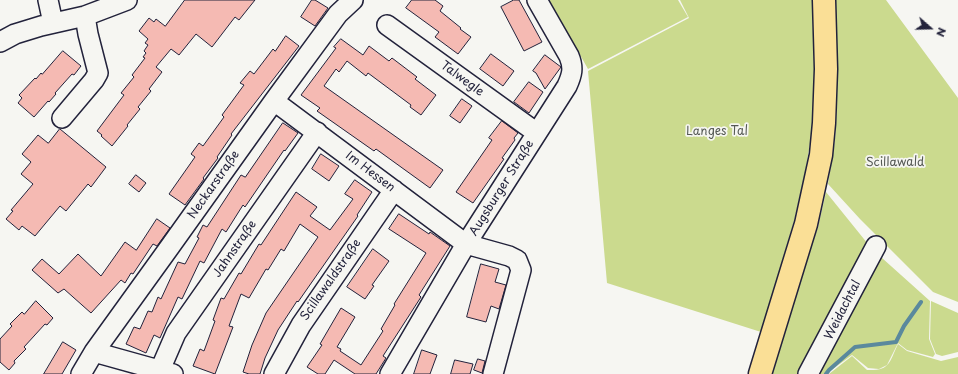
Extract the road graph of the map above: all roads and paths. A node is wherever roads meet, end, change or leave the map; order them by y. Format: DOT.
graph roads {
  1 [pos="48,0"];
  2 [pos="127,0"];
  3 [pos="353,0"];
  4 [pos="537,0"];
  5 [pos="824,0"];
  6 [pos="85,16"];
  7 [pos="53,23"];
  8 [pos="387,25"];
  9 [pos="0,42"];
  10 [pos="274,101"];
  11 [pos="62,118"];
  12 [pos="317,132"];
  13 [pos="536,133"];
  14 [pos="394,190"];
  15 [pos="466,244"];
  16 [pos="876,246"];
  17 [pos="94,352"];
  18 [pos="166,372"];
  19 [pos="81,374"];
  20 [pos="274,374"];
  21 [pos="390,374"];
  22 [pos="493,374"];
  23 [pos="760,374"];
  24 [pos="808,374"];
  1 -- 7 [label="street"];
  2 -- 6 [label="street"];
  3 -- 10 [label="street, Neckarstraße"];
  4 -- 13 [label="street, Augsburger Straße"];
  5 -- 23 [label="main road"];
  6 -- 7 [label="street"];
  6 -- 11 [label="street"];
  7 -- 9 [label="street"];
  8 -- 13 [label="street, Talwegle"];
  10 -- 12 [label="street, Im Hessen"];
  10 -- 17 [label="street, Neckarstraße"];
  12 -- 14 [label="street, Im Hessen"];
  12 -- 18 [label="street, Jahnstraße"];
  13 -- 15 [label="street, Augsburger Straße"];
  14 -- 15 [label="street, Im Hessen"];
  14 -- 20 [label="street, Scillawaldstraße"];
  15 -- 21 [label="street, Augsburger Straße"];
  15 -- 22 [label="street"];
  16 -- 24 [label="street, Weidachtal"];
  17 -- 18 [label="street"];
  17 -- 19 [label="street, Neckarstraße"];
}
